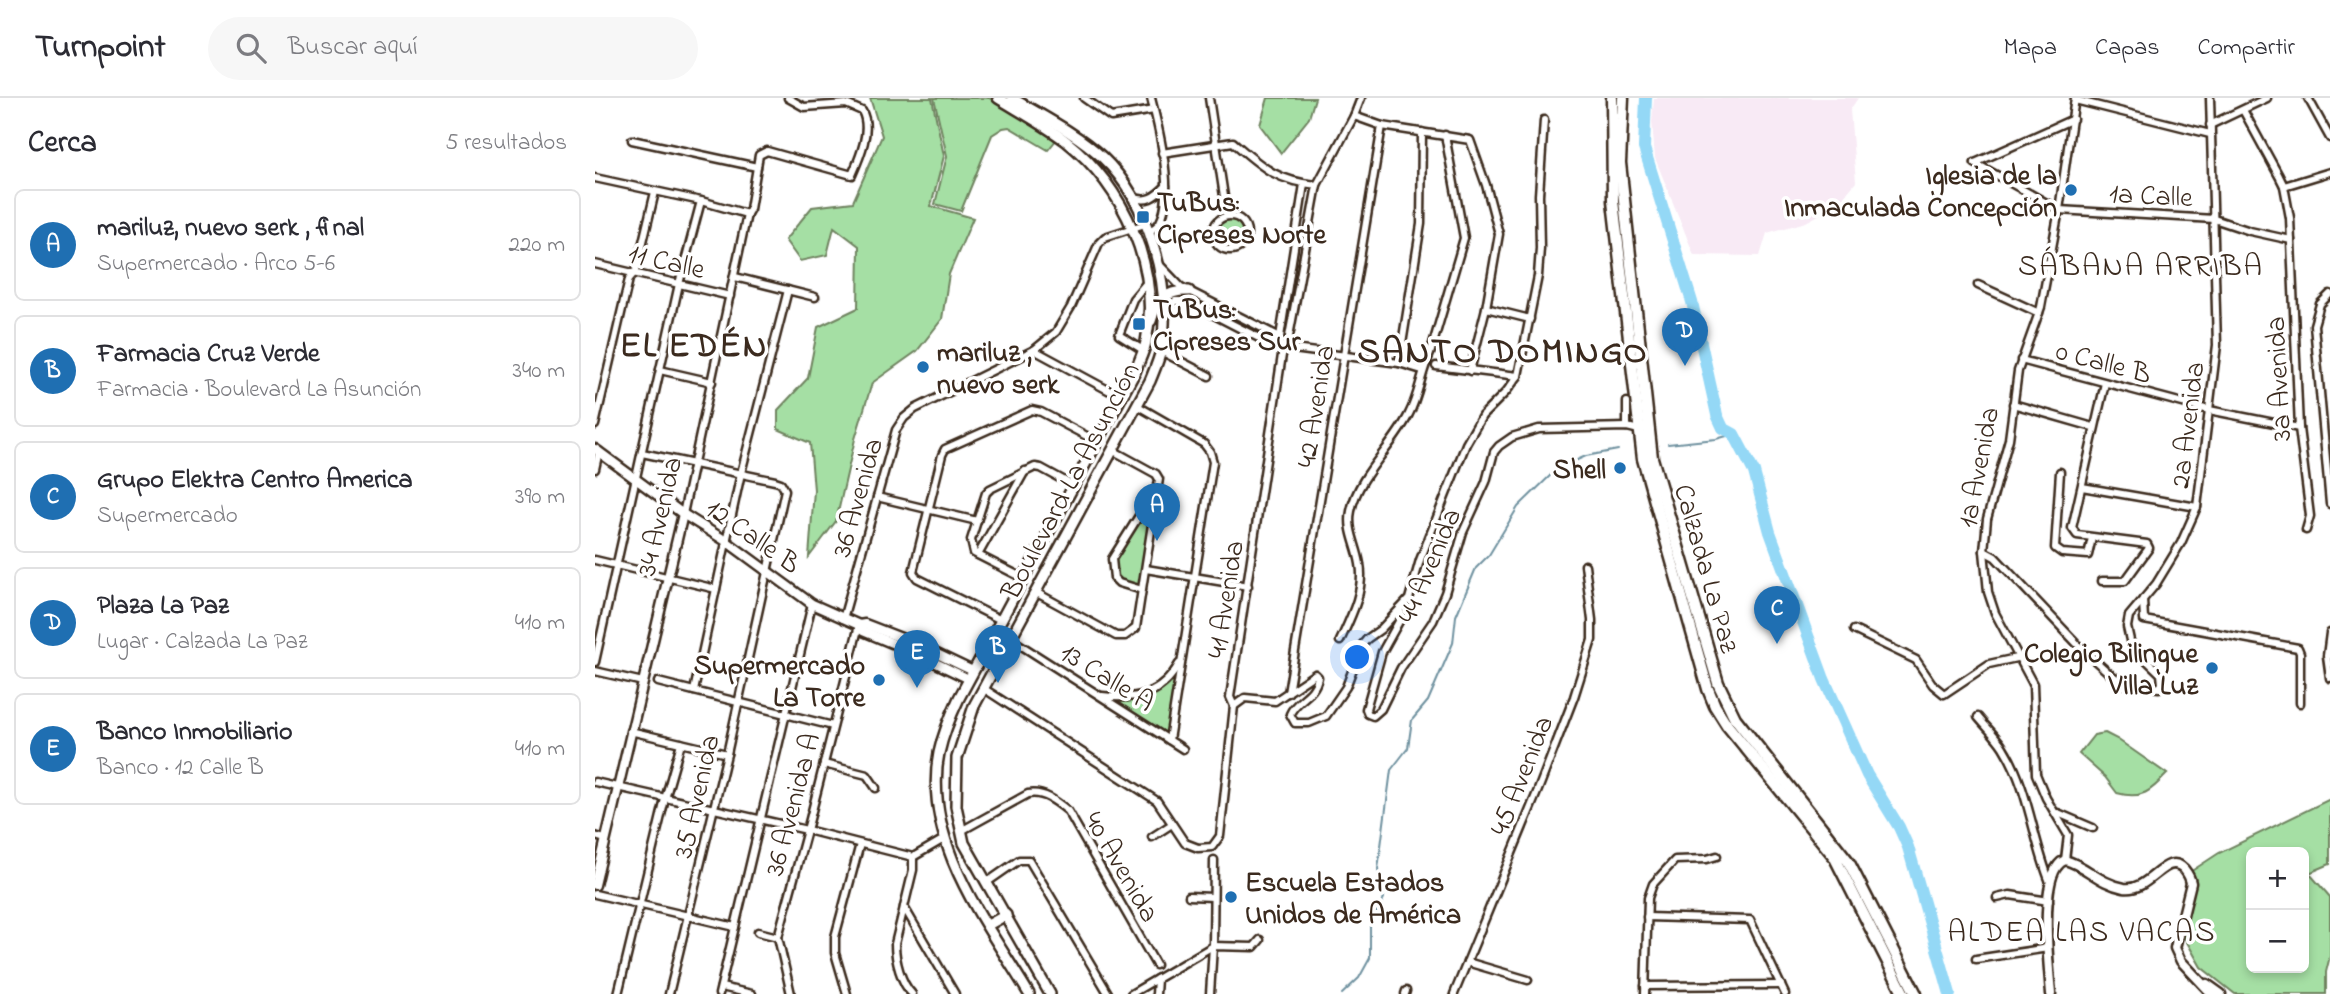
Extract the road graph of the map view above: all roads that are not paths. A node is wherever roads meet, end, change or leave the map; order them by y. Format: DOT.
graph roads {
  1 [pos="788,98"];
  2 [pos="998,98"];
  3 [pos="1012,98"];
  4 [pos="1084,98"];
  5 [pos="1151,98"];
  6 [pos="1209,98"];
  7 [pos="1361,98"];
  8 [pos="1612,98"];
  9 [pos="1623,98"];
  10 [pos="2210,98"];
  11 [pos="2267,98"];
  12 [pos="2308,98"];
  13 [pos="2075,99"];
  14 [pos="1154,110"];
  15 [pos="2243,110"];
  16 [pos="1354,116"];
  17 [pos="2073,119"];
  18 [pos="1544,120"];
  19 [pos="2210,125"];
  20 [pos="1383,126"];
  21 [pos="1422,132"];
  22 [pos="2210,134"];
  23 [pos="1445,135"];
  24 [pos="2330,138"];
  25 [pos="632,140"];
  26 [pos="1215,144"];
  27 [pos="1162,153"];
  28 [pos="757,167"];
  29 [pos="1095,168"];
  30 [pos="1115,171"];
  31 [pos="2330,172"];
  32 [pos="595,178"];
  33 [pos="1304,184"];
  34 [pos="1317,185"];
  35 [pos="1166,186"];
  36 [pos="2284,186"];
  37 [pos="655,192"];
  38 [pos="1131,196"];
  39 [pos="701,201"];
  40 [pos="2059,210"];
  41 [pos="747,214"];
  42 [pos="1227,216"];
  43 [pos="2214,219"];
  44 [pos="1131,227"];
  45 [pos="1146,228"];
  46 [pos="2291,240"];
  47 [pos="1158,263"];
  48 [pos="595,264"];
  49 [pos="633,274"];
  50 [pos="734,277"];
  51 [pos="1148,281"];
  52 [pos="679,284"];
  53 [pos="1978,285"];
  54 [pos="787,290"];
  55 [pos="1189,291"];
  56 [pos="2330,295"];
  57 [pos="730,296"];
  58 [pos="815,296"];
  59 [pos="1164,296"];
  60 [pos="1486,308"];
  61 [pos="1164,312"];
  62 [pos="2039,313"];
  63 [pos="1530,319"];
  64 [pos="1147,333"];
  65 [pos="1280,337"];
  66 [pos="1284,348"];
  67 [pos="1034,350"];
  68 [pos="1143,350"];
  69 [pos="1161,351"];
  70 [pos="1343,356"];
  71 [pos="2021,360"];
  72 [pos="1399,363"];
  73 [pos="1436,366"];
  74 [pos="660,370"];
  75 [pos="1422,370"];
  76 [pos="1469,371"];
  77 [pos="1209,376"];
  78 [pos="1518,376"];
  79 [pos="712,382"];
  80 [pos="2105,383"];
  81 [pos="1121,397"];
  82 [pos="1627,402"];
  83 [pos="2013,404"];
  84 [pos="1138,406"];
  85 [pos="2209,410"];
  86 [pos="1111,416"];
  87 [pos="595,425"];
  88 [pos="1128,425"];
  89 [pos="1627,427"];
  90 [pos="2093,427"];
  91 [pos="2299,428"];
  92 [pos="1639,430"];
  93 [pos="1098,442"];
  94 [pos="597,450"];
  95 [pos="1114,451"];
  96 [pos="642,453"];
  97 [pos="694,463"];
  98 [pos="595,469"];
  99 [pos="1026,470"];
  100 [pos="2060,472"];
  101 [pos="741,473"];
  102 [pos="636,478"];
  103 [pos="1073,486"];
  104 [pos="2082,487"];
  105 [pos="877,497"];
  106 [pos="1157,498"];
  107 [pos="2330,504"];
  108 [pos="2197,507"];
  109 [pos="928,508"];
  110 [pos="1061,509"];
  111 [pos="683,514"];
  112 [pos="1078,518"];
  113 [pos="977,521"];
  114 [pos="2306,530"];
  115 [pos="2092,538"];
  116 [pos="726,541"];
  117 [pos="1984,551"];
  118 [pos="978,555"];
  119 [pos="595,560"];
  120 [pos="617,565"];
  121 [pos="1585,565"];
  122 [pos="1146,569"];
  123 [pos="768,570"];
  124 [pos="1196,577"];
  125 [pos="667,578"];
  126 [pos="1023,578"];
  127 [pos="2102,581"];
  128 [pos="1248,586"];
  129 [pos="716,589"];
  130 [pos="1142,590"];
  131 [pos="1037,593"];
  132 [pos="1012,599"];
  133 [pos="2143,599"];
  134 [pos="812,604"];
  135 [pos="1028,608"];
  136 [pos="1400,610"];
  137 [pos="843,620"];
  138 [pos="1001,620"];
  139 [pos="859,625"];
  140 [pos="1854,630"];
  141 [pos="2330,633"];
  142 [pos="1011,639"];
  143 [pos="1340,641"];
  144 [pos="2021,657"];
  145 [pos="1182,659"];
  146 [pos="595,662"];
  147 [pos="995,666"];
  148 [pos="595,671"];
  149 [pos="971,675"];
  150 [pos="2330,678"];
  151 [pos="643,682"];
  152 [pos="658,682"];
  153 [pos="983,688"];
  154 [pos="694,691"];
  155 [pos="1288,693"];
  156 [pos="1100,696"];
  157 [pos="739,702"];
  158 [pos="2300,703"];
  159 [pos="1234,706"];
  160 [pos="785,714"];
  161 [pos="1978,717"];
  162 [pos="834,726"];
  163 [pos="631,731"];
  164 [pos="1170,740"];
  165 [pos="681,743"];
  166 [pos="1183,749"];
  167 [pos="727,754"];
  168 [pos="824,764"];
  169 [pos="595,782"];
  170 [pos="618,788"];
  171 [pos="876,788"];
  172 [pos="665,799"];
  173 [pos="713,810"];
  174 [pos="2056,812"];
  175 [pos="759,820"];
  176 [pos="1172,824"];
  177 [pos="2093,828"];
  178 [pos="807,830"];
  179 [pos="961,831"];
  180 [pos="595,836"];
  181 [pos="1151,837"];
  182 [pos="605,838"];
  183 [pos="944,839"];
  184 [pos="860,844"];
  185 [pos="967,849"];
  186 [pos="1717,856"];
  187 [pos="913,857"];
  188 [pos="952,858"];
  189 [pos="2065,859"];
  190 [pos="1214,860"];
  191 [pos="2050,882"];
  192 [pos="986,883"];
  193 [pos="595,885"];
  194 [pos="595,894"];
  195 [pos="1189,896"];
  196 [pos="1213,897"];
  197 [pos="1997,898"];
  198 [pos="2049,901"];
  199 [pos="640,903"];
  200 [pos="904,907"];
  201 [pos="689,915"];
  202 [pos="1006,915"];
  203 [pos="1647,916"];
  204 [pos="988,925"];
  205 [pos="735,927"];
  206 [pos="758,932"];
  207 [pos="778,937"];
  208 [pos="1260,940"];
  209 [pos="1213,946"];
  210 [pos="2048,948"];
  211 [pos="1976,959"];
  212 [pos="1467,962"];
  213 [pos="1156,965"];
  214 [pos="2191,971"];
  215 [pos="1157,979"];
  216 [pos="1528,980"];
  217 [pos="1781,985"];
  218 [pos="720,990"];
  219 [pos="1645,990"];
  220 [pos="1108,993"];
  221 [pos="618,994"];
  222 [pos="669,994"];
  223 [pos="752,994"];
  224 [pos="791,994"];
  225 [pos="847,994"];
  226 [pos="912,994"];
  227 [pos="955,994"];
  228 [pos="1029,994"];
  229 [pos="1050,994"];
  230 [pos="1131,994"];
  231 [pos="1156,994"];
  232 [pos="1210,994"];
  233 [pos="1454,994"];
  234 [pos="1785,994"];
  235 [pos="1904,994"];
  236 [pos="1916,994"];
  237 [pos="2051,994"];
  238 [pos="2212,994"];
  239 [pos="2221,994"];
  1 -- 28 [label="street, 34 Avenida"];
  2 -- 29 [label="main road, Boulevard La Asunción"];
  3 -- 30 [label="main road, Boulevard La Asunción"];
  4 -- 14 [label="street"];
  5 -- 14 [label="street"];
  6 -- 26 [label="street"];
  7 -- 16 [label="street"];
  8 -- 92 [label="main road, Calzada La Paz"];
  9 -- 236 [label="main road, Calzada La Paz"];
  10 -- 19 [label="street, 2a Avenida"];
  11 -- 15 [label="street"];
  12 -- 24 [label="street"];
  13 -- 17 [label="street, 1a Avenida"];
  13 -- 22 [label="street"];
  14 -- 27 [label="street"];
  15 -- 19 [label="street"];
  15 -- 36 [label="street, 3a Avenida"];
  16 -- 20 [label="street"];
  16 -- 34 [label="street, 41 Avenida"];
  17 -- 40 [label="street, 1a Avenida"];
  17 -- 40 [label="street, 1a Calle"];
  18 -- 63 [label="street, 44 Avenida"];
  19 -- 22 [label="street, 2a Avenida"];
  20 -- 21 [label="street"];
  20 -- 70 [label="street, 42 Avenida"];
  21 -- 23 [label="street"];
  21 -- 72 [label="street"];
  22 -- 43 [label="street, 2a Avenida"];
  23 -- 60 [label="street"];
  23 -- 75 [label="street"];
  25 -- 28 [label="street"];
  26 -- 27 [label="street"];
  26 -- 33 [label="street"];
  26 -- 42 [label="street"];
  27 -- 35 [label="street"];
  28 -- 41 [label="street, 34 Avenida"];
  29 -- 30 [label="main road"];
  29 -- 44 [label="main road, Boulevard La Asunción"];
  30 -- 38 [label="main road, Boulevard La Asunción"];
  31 -- 36 [label="street"];
  32 -- 37 [label="street"];
  33 -- 34 [label="street"];
  33 -- 65 [label="street"];
  34 -- 66 [label="street, 41 Avenida"];
  35 -- 38 [label="street"];
  35 -- 45 [label="street"];
  36 -- 46 [label="street, 3a Avenida"];
  37 -- 39 [label="street"];
  37 -- 49 [label="street"];
  38 -- 45 [label="main road, Boulevard La Asunción"];
  39 -- 41 [label="street"];
  39 -- 52 [label="street"];
  40 -- 43 [label="street, 1a Calle"];
  40 -- 62 [label="street, 1a Avenida"];
  41 -- 50 [label="street, 34 Avenida"];
  42 -- 42 [label="street"];
  43 -- 46 [label="street, 1a Calle"];
  43 -- 85 [label="street, 2a Avenida"];
  44 -- 45 [label="street"];
  44 -- 51 [label="main road, Boulevard La Asunción"];
  44 -- 67 [label="street, 36 Avenida"];
  45 -- 47 [label="main road, Boulevard La Asunción"];
  46 -- 91 [label="street, 3a Avenida"];
  47 -- 55 [label="street"];
  47 -- 59 [label="main road, Boulevard La Asunción"];
  48 -- 49 [label="street, 11 Calle"];
  49 -- 52 [label="street, 11 Calle"];
  49 -- 87 [label="street"];
  50 -- 54 [label="street, 11 Calle"];
  50 -- 57 [label="street, 34 Avenida"];
  51 -- 64 [label="main road, Boulevard La Asunción"];
  51 -- 68 [label="street"];
  52 -- 57 [label="street, 11 Calle"];
  52 -- 74 [label="street"];
  53 -- 62 [label="street"];
  54 -- 58 [label="street, 11 Calle"];
  54 -- 101 [label="street"];
  55 -- 59 [label="main road"];
  55 -- 65 [label="street"];
  56 -- 107 [label="street"];
  57 -- 79 [label="street, 34 Avenida"];
  59 -- 61 [label="main road, Boulevard La Asunción"];
  59 -- 64 [label="main road"];
  60 -- 63 [label="street"];
  60 -- 76 [label="street"];
  61 -- 66 [label="street"];
  61 -- 69 [label="main road, Boulevard La Asunción"];
  62 -- 71 [label="street, 1a Avenida"];
  63 -- 78 [label="street, 44 Avenida"];
  64 -- 68 [label="main road, Boulevard La Asunción"];
  65 -- 66 [label="street"];
  66 -- 70 [label="street"];
  66 -- 128 [label="street, 41 Avenida"];
  67 -- 81 [label="street"];
  67 -- 105 [label="street, 36 Avenida"];
  68 -- 81 [label="main road, Boulevard La Asunción"];
  69 -- 77 [label="street"];
  69 -- 84 [label="main road, Boulevard La Asunción"];
  70 -- 72 [label="street"];
  70 -- 155 [label="street, 42 Avenida"];
  71 -- 80 [label="street, 0 Calle B"];
  71 -- 83 [label="street, 1a Avenida"];
  72 -- 75 [label="street"];
  73 -- 76 [label="street"];
  74 -- 79 [label="street"];
  74 -- 96 [label="street"];
  75 -- 143 [label="street"];
  76 -- 78 [label="street"];
  78 -- 136 [label="street, 44 Avenida"];
  79 -- 97 [label="street, 34 Avenida"];
  80 -- 85 [label="street, 0 Calle B"];
  80 -- 90 [label="street"];
  81 -- 86 [label="main road, Boulevard La Asunción"];
  82 -- 89 [label="street"];
  83 -- 90 [label="street"];
  83 -- 117 [label="street, 1a Avenida"];
  84 -- 88 [label="main road, Boulevard La Asunción"];
  84 -- 124 [label="street"];
  85 -- 91 [label="street, 0 Calle B"];
  85 -- 108 [label="street, 2a Avenida"];
  86 -- 88 [label="main road"];
  86 -- 93 [label="main road, Boulevard La Asunción"];
  88 -- 95 [label="main road, Boulevard La Asunción"];
  89 -- 92 [label="street, 44 Avenida"];
  89 -- 136 [label="street, 44 Avenida"];
  90 -- 104 [label="street"];
  91 -- 114 [label="street, 3a Avenida"];
  92 -- 235 [label="main road, Calzada La Paz"];
  93 -- 103 [label="main road, Boulevard La Asunción"];
  93 -- 109 [label="street"];
  94 -- 98 [label="street"];
  94 -- 102 [label="street, 12 Calle B"];
  95 -- 106 [label="street"];
  95 -- 112 [label="main road, Boulevard La Asunción"];
  96 -- 97 [label="street"];
  96 -- 102 [label="street"];
  97 -- 101 [label="street"];
  97 -- 111 [label="street, 34 Avenida"];
  99 -- 103 [label="street"];
  99 -- 113 [label="street"];
  99 -- 118 [label="street"];
  100 -- 115 [label="street"];
  101 -- 116 [label="street"];
  101 -- 123 [label="street, 35 Avenida"];
  102 -- 111 [label="street, 12 Calle B"];
  102 -- 120 [label="street"];
  103 -- 110 [label="main road, Boulevard La Asunción"];
  104 -- 108 [label="street"];
  104 -- 115 [label="street"];
  105 -- 109 [label="street"];
  105 -- 137 [label="street, 36 Avenida"];
  106 -- 122 [label="street"];
  106 -- 130 [label="street"];
  108 -- 133 [label="street, 2a Avenida"];
  109 -- 113 [label="street"];
  109 -- 138 [label="street"];
  110 -- 112 [label="main road"];
  110 -- 126 [label="main road, Boulevard La Asunción"];
  111 -- 116 [label="street, 12 Calle B"];
  111 -- 125 [label="street, 34 Avenida"];
  112 -- 131 [label="main road, Boulevard La Asunción"];
  113 -- 118 [label="street"];
  115 -- 127 [label="street"];
  116 -- 123 [label="street, 12 Calle B"];
  116 -- 129 [label="street"];
  117 -- 133 [label="street, 2a Avenida"];
  117 -- 144 [label="street, 1a Avenida"];
  118 -- 126 [label="street"];
  119 -- 120 [label="street"];
  120 -- 125 [label="street"];
  120 -- 146 [label="street"];
  121 -- 212 [label="street, 45 Avenida"];
  122 -- 124 [label="street"];
  122 -- 130 [label="street"];
  123 -- 134 [label="street, 12 Calle B"];
  123 -- 157 [label="street, 35 Avenida"];
  124 -- 128 [label="street"];
  124 -- 145 [label="street"];
  125 -- 129 [label="street"];
  125 -- 151 [label="street, 34 Avenida"];
  126 -- 132 [label="main road, Boulevard La Asunción"];
  128 -- 159 [label="street, 41 Avenida"];
  129 -- 154 [label="street"];
  130 -- 131 [label="street"];
  131 -- 135 [label="main road, Boulevard La Asunción"];
  132 -- 135 [label="main road"];
  132 -- 138 [label="main road, Boulevard La Asunción"];
  133 -- 158 [label="street"];
  134 -- 137 [label="street, 12 Calle B"];
  134 -- 160 [label="street"];
  135 -- 142 [label="main road, Boulevard La Asunción"];
  136 -- 155 [label="street, 44 Avenida"];
  137 -- 139 [label="street, 12 Calle B"];
  138 -- 149 [label="main road, Boulevard La Asunción"];
  139 -- 149 [label="street, 12 Calle B"];
  139 -- 162 [label="street, 36 Avenida A"];
  140 -- 144 [label="street"];
  141 -- 150 [label="street"];
  142 -- 147 [label="main road, Boulevard La Asunción"];
  142 -- 156 [label="street, 13 Calle A"];
  144 -- 174 [label="street, 1a Avenida"];
  145 -- 156 [label="street"];
  145 -- 164 [label="street"];
  147 -- 149 [label="main road"];
  147 -- 153 [label="main road, Boulevard La Asunción"];
  148 -- 151 [label="street"];
  149 -- 183 [label="main road, Boulevard La Asunción"];
  151 -- 163 [label="street, 34 Avenida"];
  152 -- 154 [label="street"];
  153 -- 176 [label="street"];
  153 -- 179 [label="main road, Boulevard La Asunción"];
  154 -- 157 [label="street"];
  155 -- 159 [label="street"];
  156 -- 164 [label="street, 13 Calle A"];
  157 -- 160 [label="street"];
  157 -- 167 [label="street, 35 Avenida"];
  159 -- 176 [label="street, 41 Avenida"];
  160 -- 162 [label="street"];
  160 -- 175 [label="street"];
  161 -- 191 [label="street"];
  162 -- 168 [label="street, 36 Avenida A"];
  163 -- 165 [label="street"];
  163 -- 170 [label="street, 34 Avenida"];
  164 -- 166 [label="street, 13 Calle A"];
  165 -- 167 [label="street"];
  165 -- 172 [label="street"];
  167 -- 173 [label="street, 35 Avenida"];
  168 -- 171 [label="street"];
  168 -- 178 [label="street, 36 Avenida A"];
  169 -- 170 [label="street"];
  170 -- 172 [label="street"];
  170 -- 182 [label="street, 34 Avenida"];
  172 -- 173 [label="street"];
  172 -- 199 [label="street"];
  173 -- 175 [label="street"];
  173 -- 201 [label="street, 35 Avenida"];
  174 -- 177 [label="street"];
  174 -- 189 [label="street, 1a Avenida"];
  175 -- 178 [label="street"];
  175 -- 205 [label="street"];
  176 -- 181 [label="street"];
  178 -- 184 [label="street"];
  178 -- 207 [label="street, 36 Avenida A"];
  179 -- 185 [label="main road, Boulevard La Asunción"];
  179 -- 213 [label="street, 40 Avenida"];
  180 -- 182 [label="street"];
  182 -- 193 [label="street, 34 Avenida"];
  183 -- 187 [label="street"];
  183 -- 188 [label="main road, Boulevard La Asunción"];
  184 -- 187 [label="street"];
  184 -- 225 [label="street"];
  185 -- 188 [label="main road"];
  185 -- 192 [label="main road, Boulevard La Asunción"];
  186 -- 203 [label="street"];
  187 -- 200 [label="street"];
  188 -- 204 [label="main road, Boulevard La Asunción"];
  189 -- 191 [label="street"];
  189 -- 214 [label="street"];
  190 -- 196 [label="street"];
  191 -- 198 [label="street"];
  192 -- 202 [label="main road, Boulevard La Asunción"];
  192 -- 220 [label="street"];
  194 -- 199 [label="street"];
  195 -- 196 [label="street"];
  196 -- 209 [label="street"];
  197 -- 198 [label="street"];
  198 -- 210 [label="street"];
  199 -- 201 [label="street"];
  199 -- 221 [label="street"];
  200 -- 226 [label="street"];
  200 -- 227 [label="street"];
  201 -- 205 [label="street"];
  201 -- 222 [label="street, 35 Avenida"];
  202 -- 204 [label="main road"];
  202 -- 229 [label="main road, Boulevard La Asunción"];
  203 -- 217 [label="street"];
  203 -- 219 [label="street"];
  204 -- 228 [label="main road, Boulevard La Asunción"];
  205 -- 218 [label="street"];
  206 -- 207 [label="street"];
  207 -- 224 [label="street, 36 Avenida A"];
  208 -- 209 [label="street"];
  209 -- 215 [label="street"];
  209 -- 232 [label="street"];
  210 -- 211 [label="street"];
  210 -- 237 [label="street"];
  212 -- 216 [label="street"];
  212 -- 233 [label="street, 45 Avenida"];
  214 -- 238 [label="street"];
  214 -- 239 [label="street"];
  215 -- 230 [label="street"];
  215 -- 231 [label="street"];
  217 -- 219 [label="street"];
  217 -- 234 [label="street"];
  218 -- 223 [label="street"];
}
